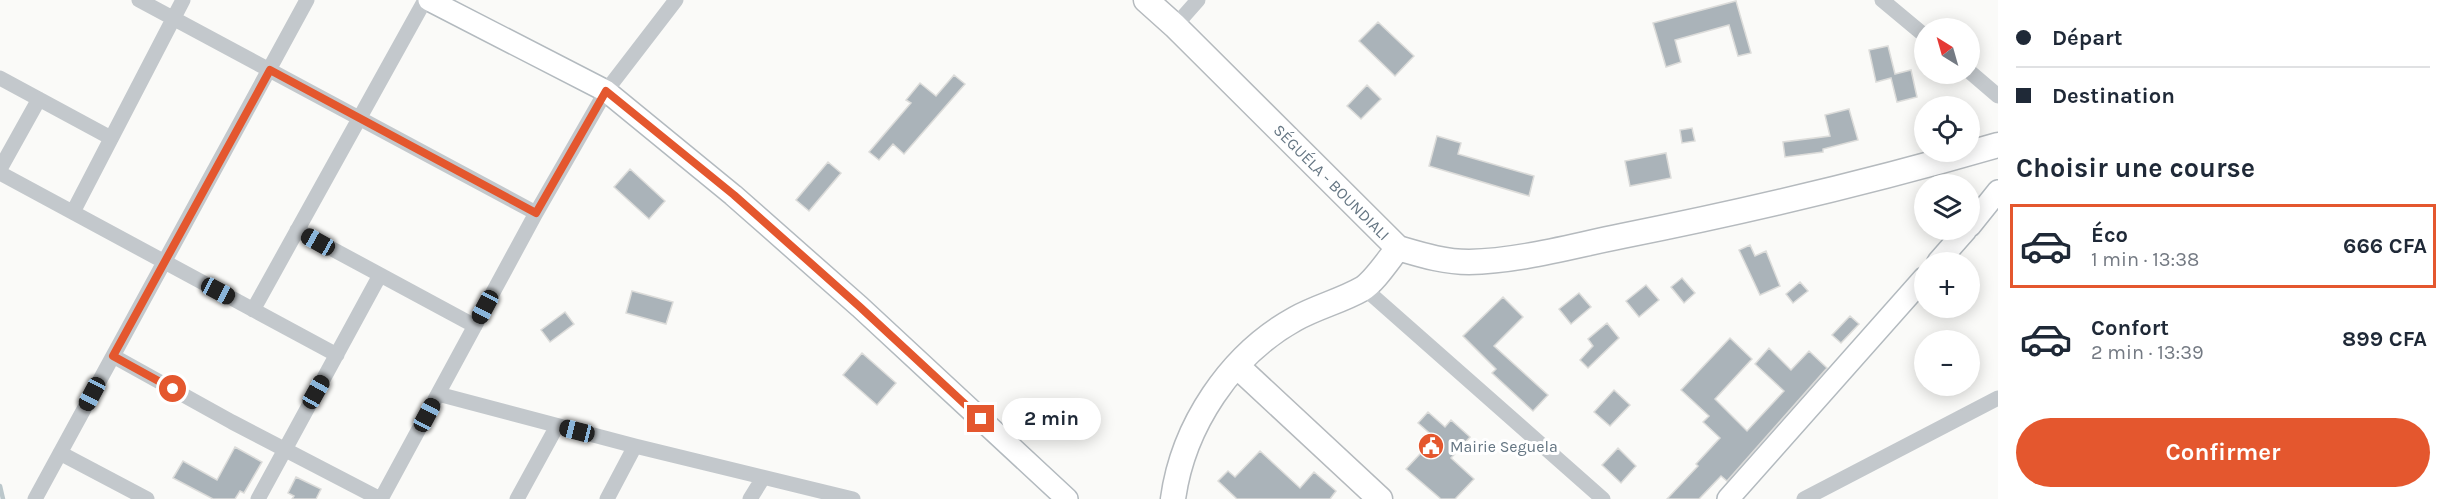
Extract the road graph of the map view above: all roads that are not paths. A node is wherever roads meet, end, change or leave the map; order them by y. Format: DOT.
graph roads {
  1 [pos="139,0"];
  2 [pos="183,0"];
  3 [pos="307,0"];
  4 [pos="427,0"];
  5 [pos="1146,0"];
  6 [pos="1198,0"];
  7 [pos="1882,0"];
  8 [pos="667,3"];
  9 [pos="173,18"];
  10 [pos="1175,26"];
  11 [pos="1914,27"];
  12 [pos="270,70"];
  13 [pos="0,78"];
  14 [pos="1980,81"];
  15 [pos="606,91"];
  16 [pos="1998,96"];
  17 [pos="39,99"];
  18 [pos="358,118"];
  19 [pos="111,138"];
  20 [pos="1998,145"];
  21 [pos="0,171"];
  22 [pos="1998,191"];
  23 [pos="73,212"];
  24 [pos="536,213"];
  25 [pos="1980,214"];
  26 [pos="297,230"];
  27 [pos="1957,240"];
  28 [pos="1398,248"];
  29 [pos="1947,252"];
  30 [pos="165,262"];
  31 [pos="380,275"];
  32 [pos="1364,288"];
  33 [pos="1914,289"];
  34 [pos="253,310"];
  35 [pos="475,326"];
  36 [pos="337,355"];
  37 [pos="113,356"];
  38 [pos="1237,366"];
  39 [pos="438,394"];
  40 [pos="1998,398"];
  41 [pos="557,426"];
  42 [pos="635,446"];
  43 [pos="285,449"];
  44 [pos="60,453"];
  45 [pos="763,478"];
  46 [pos="1174,498"];
  47 [pos="35,499"];
  48 [pos="147,499"];
  49 [pos="258,499"];
  50 [pos="381,499"];
  51 [pos="517,499"];
  52 [pos="607,499"];
  53 [pos="750,499"];
  54 [pos="853,499"];
  55 [pos="1067,499"];
  56 [pos="1380,499"];
  57 [pos="1603,499"];
  58 [pos="1728,499"];
  59 [pos="1804,499"];
  1 -- 9 [label="street"];
  2 -- 9 [label="street"];
  3 -- 12 [label="street"];
  4 -- 15 [label="main road"];
  4 -- 18 [label="street"];
  5 -- 10 [label="main road, SÉGUÉLA - BOUNDIALI"];
  6 -- 10 [label="street"];
  7 -- 11 [label="street"];
  8 -- 15 [label="street"];
  9 -- 12 [label="street"];
  9 -- 19 [label="street"];
  10 -- 28 [label="main road, SÉGUÉLA - BOUNDIALI"];
  12 -- 18 [label="street"];
  12 -- 30 [label="street"];
  13 -- 17 [label="street"];
  14 -- 16 [label="street"];
  15 -- 24 [label="street"];
  15 -- 55 [label="main road"];
  17 -- 19 [label="street"];
  17 -- 21 [label="street"];
  18 -- 24 [label="street"];
  18 -- 26 [label="street"];
  19 -- 23 [label="street"];
  20 -- 28 [label="main road"];
  21 -- 23 [label="street"];
  22 -- 25 [label="main road"];
  23 -- 30 [label="street"];
  24 -- 35 [label="street"];
  26 -- 31 [label="street"];
  26 -- 34 [label="street"];
  27 -- 29 [label="main road"];
  28 -- 32 [label="main road, SÉGUÉLA - BOUNDIALI"];
  30 -- 34 [label="street"];
  30 -- 37 [label="street"];
  31 -- 35 [label="street"];
  31 -- 36 [label="street"];
  32 -- 38 [label="main road, SÉGUÉLA - BOUNDIALI"];
  32 -- 57 [label="street"];
  33 -- 58 [label="main road"];
  34 -- 36 [label="street"];
  35 -- 39 [label="street"];
  36 -- 43 [label="street"];
  37 -- 43 [label="street"];
  37 -- 44 [label="street"];
  38 -- 46 [label="main road, SÉGUÉLA - BOUNDIALI"];
  38 -- 56 [label="main road"];
  39 -- 41 [label="street"];
  39 -- 50 [label="street"];
  40 -- 59 [label="street"];
  41 -- 42 [label="street"];
  41 -- 51 [label="street"];
  42 -- 45 [label="street"];
  42 -- 52 [label="street"];
  43 -- 49 [label="street"];
  43 -- 50 [label="street"];
  44 -- 47 [label="street"];
  44 -- 48 [label="street"];
  45 -- 53 [label="street"];
  45 -- 54 [label="street"];
}
